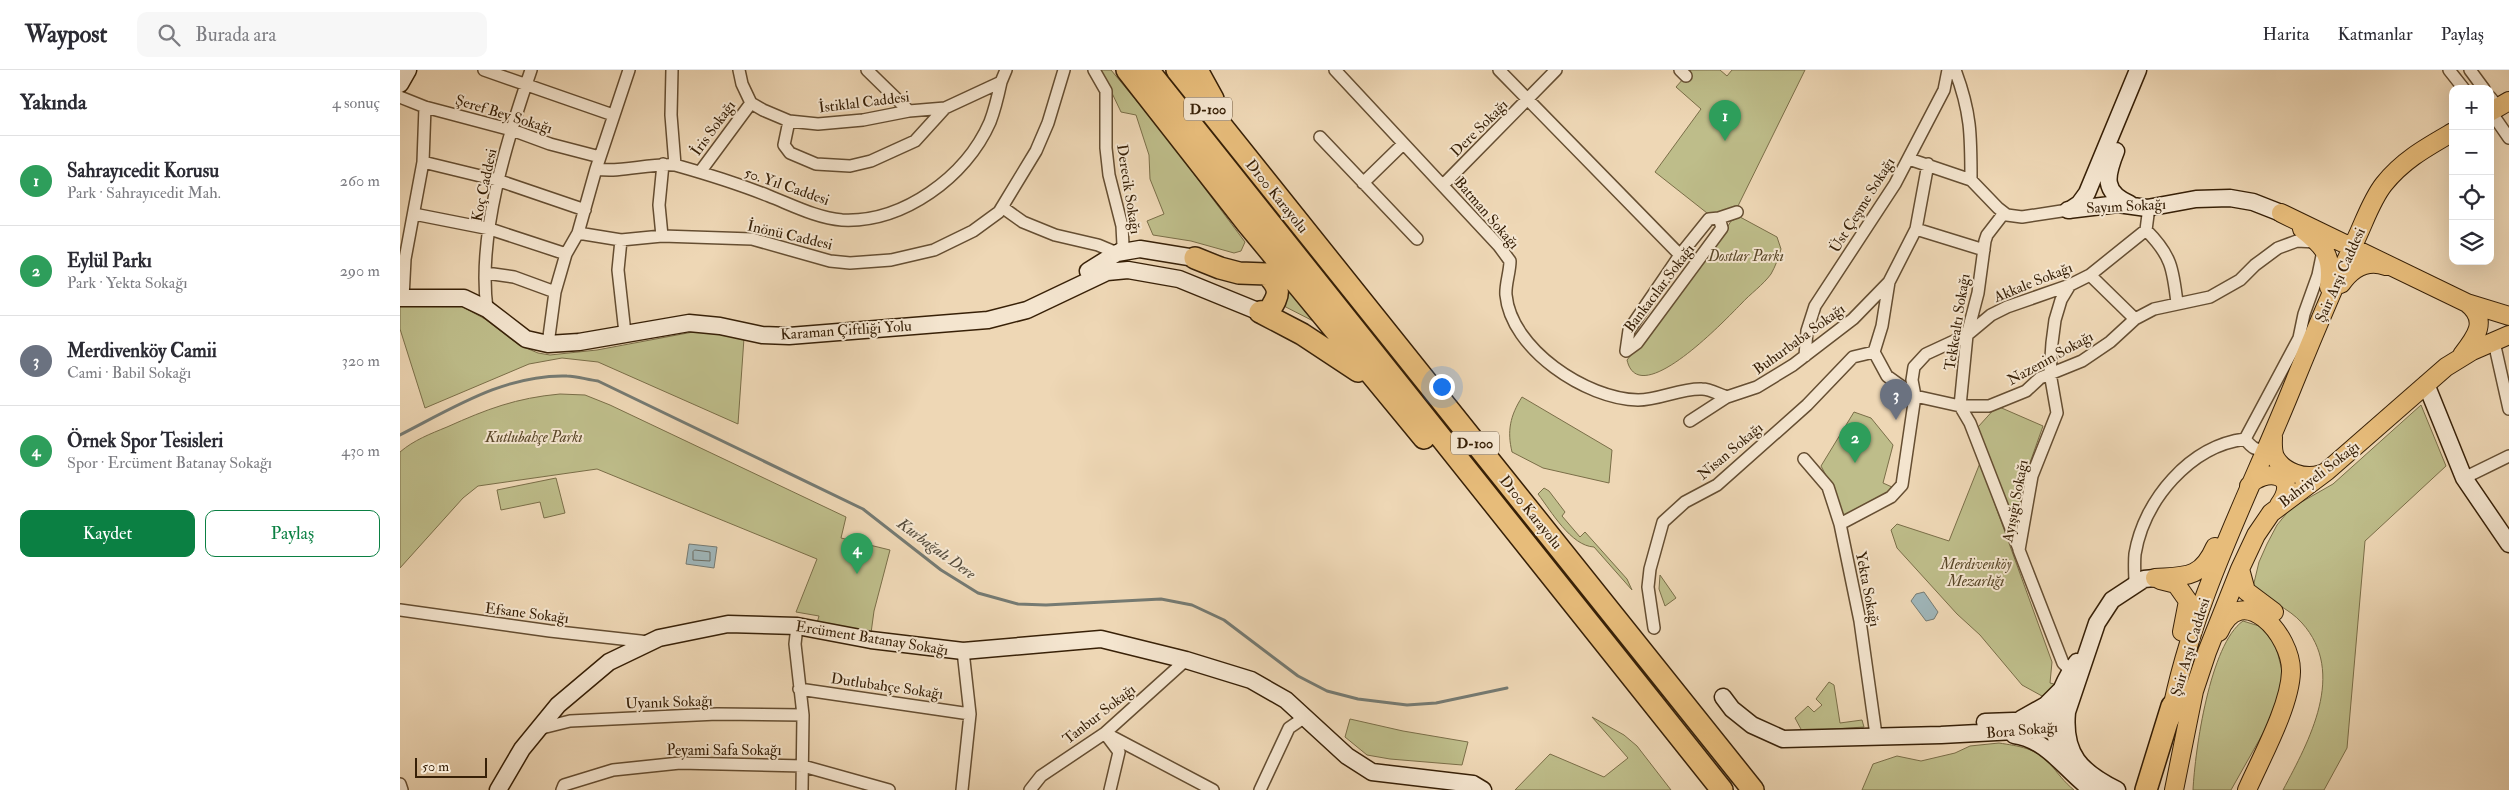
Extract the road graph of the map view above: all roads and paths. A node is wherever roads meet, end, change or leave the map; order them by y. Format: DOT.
graph roads {
  1 [pos="484,70"];
  2 [pos="530,70"];
  3 [pos="629,70"];
  4 [pos="672,70"];
  5 [pos="739,70"];
  6 [pos="868,70"];
  7 [pos="1006,70"];
  8 [pos="1064,70"];
  9 [pos="1094,70"];
  10 [pos="1128,70"];
  11 [pos="1148,70"];
  12 [pos="1177,70"];
  13 [pos="1197,70"];
  14 [pos="1335,70"];
  15 [pos="1499,70"];
  16 [pos="1556,70"];
  17 [pos="1948,70"];
  18 [pos="1954,70"];
  19 [pos="2138,70"];
  20 [pos="2149,70"];
  21 [pos="2449,70"];
  22 [pos="2470,70"];
  23 [pos="1001,82"];
  24 [pos="526,85"];
  25 [pos="2461,85"];
  26 [pos="2481,85"];
  27 [pos="400,97"];
  28 [pos="1527,100"];
  29 [pos="751,102"];
  30 [pos="2496,106"];
  31 [pos="424,107"];
  32 [pos="945,108"];
  33 [pos="909,111"];
  34 [pos="613,115"];
  35 [pos="789,121"];
  36 [pos="512,130"];
  37 [pos="2449,134"];
  38 [pos="1320,137"];
  39 [pos="2509,138"];
  40 [pos="1403,144"];
  41 [pos="1239,148"];
  42 [pos="600,157"];
  43 [pos="1909,159"];
  44 [pos="424,162"];
  45 [pos="663,164"];
  46 [pos="1928,164"];
  47 [pos="675,165"];
  48 [pos="596,169"];
  49 [pos="700,172"];
  50 [pos="2102,172"];
  51 [pos="497,180"];
  52 [pos="1971,180"];
  53 [pos="1363,184"];
  54 [pos="1443,186"];
  55 [pos="2113,204"];
  56 [pos="1002,207"];
  57 [pos="2142,207"];
  58 [pos="585,210"];
  59 [pos="2068,210"];
  60 [pos="1737,212"];
  61 [pos="2004,213"];
  62 [pos="2281,213"];
  63 [pos="414,214"];
  64 [pos="1719,218"];
  65 [pos="490,229"];
  66 [pos="1916,229"];
  67 [pos="2146,230"];
  68 [pos="1254,232"];
  69 [pos="578,233"];
  70 [pos="662,236"];
  71 [pos="1417,239"];
  72 [pos="622,240"];
  73 [pos="2320,245"];
  74 [pos="2352,246"];
  75 [pos="1984,250"];
  76 [pos="1117,253"];
  77 [pos="1682,253"];
  78 [pos="566,254"];
  79 [pos="1195,258"];
  80 [pos="1697,262"];
  81 [pos="2404,271"];
  82 [pos="486,273"];
  83 [pos="2090,275"];
  84 [pos="1889,282"];
  85 [pos="2070,285"];
  86 [pos="555,292"];
  87 [pos="402,298"];
  88 [pos="2328,300"];
  89 [pos="2177,303"];
  90 [pos="2467,303"];
  91 [pos="487,309"];
  92 [pos="1260,312"];
  93 [pos="2509,316"];
  94 [pos="2135,319"];
  95 [pos="689,323"];
  96 [pos="625,333"];
  97 [pos="1967,335"];
  98 [pos="2501,339"];
  99 [pos="548,344"];
  100 [pos="1874,352"];
  101 [pos="1805,356"];
  102 [pos="2459,359"];
  103 [pos="2050,373"];
  104 [pos="2426,384"];
  105 [pos="1381,387"];
  106 [pos="1916,396"];
  107 [pos="1727,397"];
  108 [pos="1960,406"];
  109 [pos="2509,409"];
  110 [pos="1690,421"];
  111 [pos="2245,439"];
  112 [pos="2270,443"];
  113 [pos="2509,456"];
  114 [pos="1804,459"];
  115 [pos="2327,471"];
  116 [pos="2464,478"];
  117 [pos="2253,481"];
  118 [pos="2279,505"];
  119 [pos="1498,509"];
  120 [pos="1840,524"];
  121 [pos="2509,544"];
  122 [pos="2019,550"];
  123 [pos="2240,570"];
  124 [pos="2155,578"];
  125 [pos="2135,585"];
  126 [pos="400,610"];
  127 [pos="797,626"];
  128 [pos="1654,628"];
  129 [pos="651,642"];
  130 [pos="2086,650"];
  131 [pos="963,652"];
  132 [pos="2207,652"];
  133 [pos="1186,660"];
  134 [pos="2067,667"];
  135 [pos="2063,688"];
  136 [pos="799,689"];
  137 [pos="1723,697"];
  138 [pos="2284,705"];
  139 [pos="2172,706"];
  140 [pos="970,714"];
  141 [pos="803,715"];
  142 [pos="1305,716"];
  143 [pos="2019,720"];
  144 [pos="2057,725"];
  145 [pos="538,729"];
  146 [pos="1105,733"];
  147 [pos="1997,733"];
  148 [pos="1876,735"];
  149 [pos="1712,738"];
  150 [pos="2063,764"];
  151 [pos="803,766"];
  152 [pos="400,784"];
  153 [pos="1474,788"];
  154 [pos="402,790"];
  155 [pos="498,790"];
  156 [pos="562,790"];
  157 [pos="802,790"];
  158 [pos="889,790"];
  159 [pos="962,790"];
  160 [pos="1030,790"];
  161 [pos="1110,790"];
  162 [pos="1213,790"];
  163 [pos="1260,790"];
  164 [pos="1722,790"];
  165 [pos="1753,790"];
  166 [pos="1768,790"];
  167 [pos="2092,790"];
  168 [pos="2117,790"];
  169 [pos="2146,790"];
  170 [pos="2156,790"];
  171 [pos="2174,790"];
  172 [pos="2237,790"];
  173 [pos="2247,790"];
  174 [pos="2259,790"];
  1 -- 24 [label="street"];
  2 -- 24 [label="street, Koç Caddesi"];
  3 -- 34 [label="street"];
  4 -- 47 [label="street"];
  5 -- 29 [label="street"];
  6 -- 33 [label="street"];
  7 -- 23 [label="street"];
  8 -- 56 [label="street, İnönü Caddesi"];
  9 -- 76 [label="street, Derecik Sokağı"];
  10 -- 68 [label="highway"];
  11 -- 119 [label="highway, D100 Karayolu / D-100"];
  12 -- 41 [label="highway, D100 Karayolu / D-100"];
  13 -- 41 [label="highway"];
  14 -- 40 [label="street, Batman Sokağı"];
  15 -- 28 [label="street, Bankacılar Sokağı"];
  16 -- 28 [label="street, Dere Sokağı"];
  17 -- 43 [label="street, Üst Çeşme Sokağı"];
  18 -- 52 [label="street"];
  19 -- 50 [label="main road"];
  20 -- 50 [label="main road"];
  21 -- 25 [label="street"];
  22 -- 26 [label="street"];
  23 -- 32 [label="street, İstiklal Caddesi"];
  23 -- 49 [label="street, 50. Yıl Caddesi"];
  24 -- 34 [label="street"];
  24 -- 36 [label="street, Koç Caddesi"];
  27 -- 31 [label="street, Şeref Bey Sokağı"];
  28 -- 54 [label="street, Dere Sokağı"];
  28 -- 77 [label="street, Bankacılar Sokağı"];
  29 -- 35 [label="street, İstiklal Caddesi"];
  29 -- 49 [label="street, İris Sokağı"];
  30 -- 39 [label="street"];
  31 -- 36 [label="street, Şeref Bey Sokağı"];
  31 -- 44 [label="street"];
  32 -- 33 [label="street, İstiklal Caddesi"];
  32 -- 35 [label="street"];
  33 -- 35 [label="street, İstiklal Caddesi"];
  34 -- 42 [label="street"];
  36 -- 42 [label="street, Şeref Bey Sokağı"];
  36 -- 51 [label="street, Koç Caddesi"];
  37 -- 74 [label="main road, Şair Arşi Caddesi"];
  38 -- 53 [label="street"];
  40 -- 53 [label="street"];
  40 -- 54 [label="street, Batman Sokağı"];
  41 -- 149 [label="highway, D100 Karayolu / D-100"];
  42 -- 48 [label="street"];
  43 -- 46 [label="street"];
  43 -- 101 [label="street, Üst Çeşme Sokağı"];
  44 -- 51 [label="street"];
  44 -- 63 [label="street"];
  45 -- 47 [label="street"];
  45 -- 48 [label="street"];
  45 -- 70 [label="street"];
  46 -- 52 [label="street"];
  46 -- 66 [label="street"];
  47 -- 49 [label="street, 50. Yıl Caddesi"];
  48 -- 58 [label="street"];
  50 -- 55 [label="main road"];
  50 -- 57 [label="main road"];
  50 -- 59 [label="main road"];
  51 -- 58 [label="street"];
  51 -- 65 [label="street, Koç Caddesi"];
  52 -- 61 [label="street"];
  53 -- 71 [label="street"];
  54 -- 107 [label="street, Batman Sokağı"];
  55 -- 57 [label="main road, Sayım Sokağı"];
  55 -- 59 [label="main road, Sayım Sokağı"];
  56 -- 70 [label="street, İnönü Caddesi"];
  56 -- 76 [label="street"];
  57 -- 62 [label="main road, Sayım Sokağı"];
  57 -- 67 [label="street"];
  58 -- 69 [label="street"];
  59 -- 61 [label="street, Sayım Sokağı"];
  60 -- 64 [label="street"];
  61 -- 75 [label="street, Tekkealtı Sokağı"];
  62 -- 73 [label="main road"];
  62 -- 74 [label="main road, Sayım Sokağı"];
  63 -- 65 [label="street"];
  63 -- 87 [label="street"];
  64 -- 77 [label="street, Bankacılar Sokağı"];
  64 -- 80 [label="street, Bankacılar Sokağı"];
  65 -- 78 [label="street"];
  65 -- 82 [label="street, Koç Caddesi"];
  66 -- 75 [label="street"];
  66 -- 84 [label="street"];
  67 -- 83 [label="street, Akkale Sokağı"];
  67 -- 89 [label="street"];
  68 -- 79 [label="highway"];
  68 -- 105 [label="highway"];
  69 -- 72 [label="street, İnönü Caddesi"];
  69 -- 78 [label="street"];
  70 -- 72 [label="street, İnönü Caddesi"];
  72 -- 96 [label="street"];
  73 -- 88 [label="main road"];
  73 -- 89 [label="street, Nazenin Sokağı"];
  73 -- 111 [label="street, Şair Arşi Caddesi"];
  74 -- 81 [label="main road, Sayım Sokağı"];
  74 -- 88 [label="main road, Şair Arşi Caddesi"];
  75 -- 97 [label="street, Tekkealtı Sokağı"];
  76 -- 79 [label="main road"];
  76 -- 95 [label="main road"];
  77 -- 80 [label="street"];
  77 -- 80 [label="street, Bankacılar Sokağı"];
  78 -- 86 [label="street"];
  79 -- 92 [label="highway"];
  81 -- 88 [label="main road"];
  81 -- 90 [label="main road"];
  82 -- 86 [label="street"];
  82 -- 91 [label="street, Koç Caddesi"];
  83 -- 85 [label="street, Akkale Sokağı"];
  83 -- 94 [label="street, Akkale Sokağı"];
  84 -- 100 [label="street"];
  84 -- 101 [label="street, Buhurbaba Sokağı"];
  85 -- 97 [label="street, Akkale Sokağı"];
  85 -- 103 [label="street, Ayışığı Sokağı"];
  86 -- 99 [label="street"];
  87 -- 91 [label="main road, Karaman Çiftliği Yolu"];
  88 -- 112 [label="main road, Şair Arşi Caddesi"];
  89 -- 94 [label="street, Nazenin Sokağı"];
  90 -- 93 [label="main road"];
  90 -- 102 [label="main road"];
  91 -- 99 [label="main road, Karaman Çiftliği Yolu"];
  92 -- 95 [label="main road, Karaman Çiftliği Yolu"];
  92 -- 105 [label="highway"];
  94 -- 103 [label="street, Nazenin Sokağı"];
  95 -- 96 [label="main road, Karaman Çiftliği Yolu"];
  96 -- 99 [label="main road, Karaman Çiftliği Yolu"];
  97 -- 106 [label="street, Akkale Sokağı"];
  97 -- 108 [label="street, Tekkealtı Sokağı"];
  98 -- 102 [label="main road, Bahriyeli Sokağı"];
  98 -- 109 [label="street"];
  100 -- 106 [label="street"];
  100 -- 128 [label="street, Nisan Sokağı"];
  101 -- 107 [label="street, Buhurbaba Sokağı"];
  102 -- 104 [label="main road, Bahriyeli Sokağı"];
  103 -- 108 [label="street, Nazenin Sokağı"];
  103 -- 122 [label="street, Ayışığı Sokağı"];
  104 -- 115 [label="main road, Bahriyeli Sokağı"];
  104 -- 116 [label="main road"];
  105 -- 119 [label="highway"];
  106 -- 108 [label="street, Nazenin Sokağı"];
  106 -- 120 [label="street, Akkale Sokağı"];
  107 -- 110 [label="street, Buhurbaba Sokağı"];
  108 -- 122 [label="street"];
  111 -- 112 [label="street"];
  111 -- 125 [label="street"];
  112 -- 115 [label="main road"];
  112 -- 117 [label="main road, Şair Arşi Caddesi"];
  113 -- 116 [label="street"];
  114 -- 120 [label="street, Yekta Sokağı"];
  115 -- 118 [label="main road, Bahriyeli Sokağı"];
  116 -- 121 [label="main road"];
  117 -- 118 [label="main road"];
  117 -- 124 [label="main road"];
  117 -- 139 [label="main road, Şair Arşi Caddesi"];
  118 -- 123 [label="main road, Bahriyeli Sokağı"];
  119 -- 164 [label="highway, D100 Karayolu / D-100"];
  120 -- 148 [label="street, Yekta Sokağı"];
  122 -- 134 [label="street, Ayışığı Sokağı"];
  123 -- 132 [label="main road, Bahriyeli Sokağı"];
  123 -- 174 [label="main road"];
  124 -- 125 [label="main road"];
  124 -- 139 [label="main road"];
  125 -- 130 [label="main road"];
  126 -- 129 [label="street, Efsane Sokağı"];
  127 -- 129 [label="main road, Ercüment Batanay Sokağı"];
  127 -- 131 [label="main road, Ercüment Batanay Sokağı"];
  127 -- 136 [label="street"];
  129 -- 145 [label="main road, Ercüment Batanay Sokağı"];
  130 -- 134 [label="main road"];
  130 -- 144 [label="main road"];
  131 -- 133 [label="main road, Ercüment Batanay Sokağı"];
  131 -- 140 [label="street"];
  132 -- 138 [label="main road"];
  132 -- 171 [label="main road, Bahriyeli Sokağı"];
  133 -- 142 [label="main road, Ercüment Batanay Sokağı"];
  133 -- 146 [label="street, Tanbur Sokağı"];
  134 -- 135 [label="main road"];
  135 -- 143 [label="main road"];
  135 -- 144 [label="main road"];
  136 -- 140 [label="street, Dutlubahçe Sokağı"];
  136 -- 141 [label="street"];
  137 -- 148 [label="main road, Bora Sokağı"];
  138 -- 172 [label="main road"];
  138 -- 173 [label="main road"];
  139 -- 169 [label="highway"];
  139 -- 170 [label="main road"];
  140 -- 159 [label="street"];
  141 -- 145 [label="street, Uyanık Sokağı"];
  141 -- 151 [label="street"];
  142 -- 153 [label="main road, Ercüment Batanay Sokağı"];
  142 -- 163 [label="street"];
  143 -- 144 [label="main road, Bora Sokağı"];
  143 -- 148 [label="main road, Bora Sokağı"];
  144 -- 147 [label="main road, Bora Sokağı"];
  144 -- 150 [label="main road"];
  144 -- 168 [label="main road"];
  145 -- 155 [label="main road, Ercüment Batanay Sokağı"];
  146 -- 160 [label="street, Tanbur Sokağı"];
  146 -- 161 [label="street"];
  146 -- 162 [label="street"];
  147 -- 148 [label="main road, Bora Sokağı"];
  147 -- 150 [label="main road"];
  149 -- 165 [label="highway, D100 Karayolu / D-100"];
  149 -- 166 [label="highway"];
  150 -- 167 [label="main road"];
  151 -- 156 [label="street, Peyami Safa Sokağı"];
  151 -- 157 [label="street"];
  151 -- 158 [label="street, Peyami Safa Sokağı"];
  152 -- 154 [label="street"];
}
